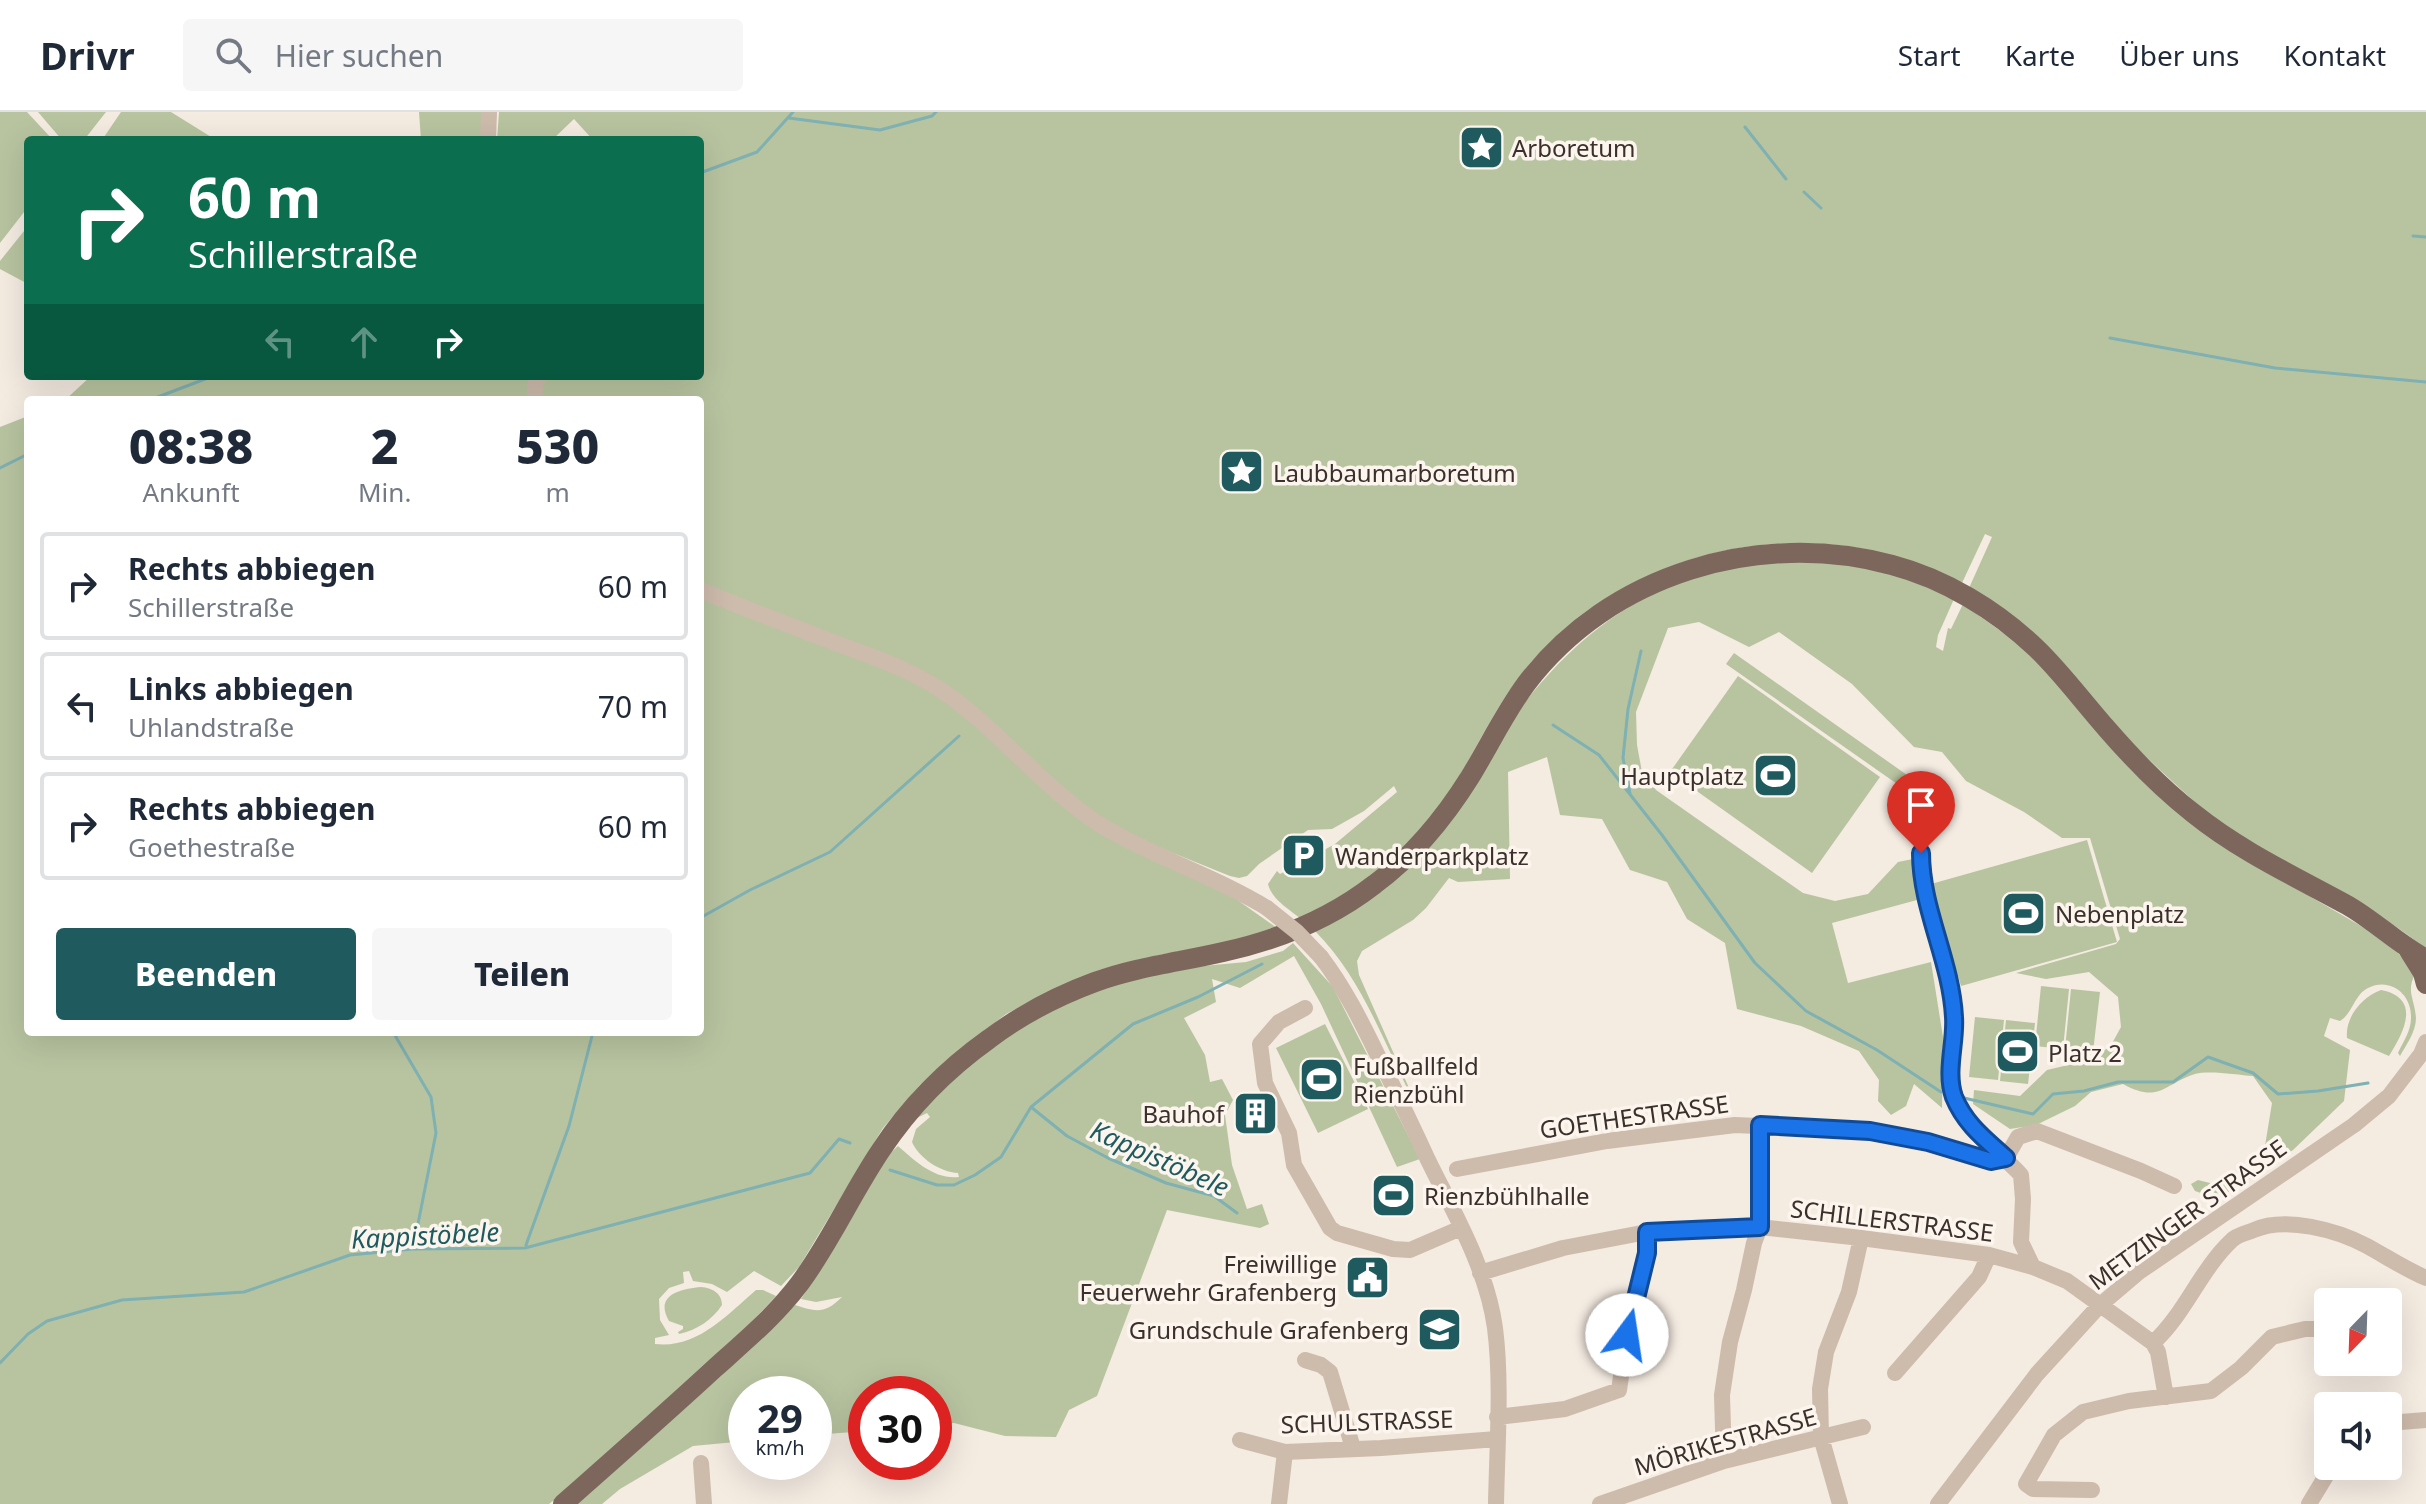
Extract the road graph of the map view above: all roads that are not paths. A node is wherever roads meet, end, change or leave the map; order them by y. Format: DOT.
graph roads {
  1 [pos="489,112"];
  2 [pos="488,136"];
  3 [pos="704,592"];
  4 [pos="1921,853"];
  5 [pos="2417,954"];
  6 [pos="2426,984"];
  7 [pos="1305,1008"];
  8 [pos="2424,1049"];
  9 [pos="1760,1125"];
  10 [pos="2006,1158"];
  11 [pos="1457,1169"];
  12 [pos="2174,1186"];
  13 [pos="1760,1227"];
  14 [pos="1461,1228"];
  15 [pos="1647,1232"];
  16 [pos="1861,1238"];
  17 [pos="1989,1255"];
  18 [pos="2033,1267"];
  19 [pos="1480,1273"];
  20 [pos="2426,1278"];
  21 [pos="2099,1306"];
  22 [pos="2314,1329"];
  23 [pos="2153,1343"];
  24 [pos="1305,1360"];
  25 [pos="1895,1373"];
  26 [pos="2166,1397"];
  27 [pos="1497,1417"];
  28 [pos="2426,1420"];
  29 [pos="2402,1422"];
  30 [pos="1863,1427"];
  31 [pos="1821,1437"];
  32 [pos="1497,1439"];
  33 [pos="1240,1440"];
  34 [pos="1353,1448"];
  35 [pos="1285,1452"];
  36 [pos="1724,1461"];
  37 [pos="701,1463"];
  38 [pos="2324,1480"];
  39 [pos="2092,1490"];
  40 [pos="563,1504"];
  41 [pos="704,1504"];
  42 [pos="1279,1504"];
  43 [pos="1496,1504"];
  44 [pos="1600,1504"];
  45 [pos="1840,1504"];
  46 [pos="1938,1504"];
  47 [pos="2309,1504"];
  1 -- 2 [label="street"];
  3 -- 14 [label="street, bridge"];
  4 -- 10 [label="street"];
  5 -- 6 [label="main road"];
  5 -- 40 [label="main road"];
  7 -- 14 [label="street"];
  8 -- 21 [label="street, METZINGER STRASSE"];
  9 -- 10 [label="street, GOETHESTRASSE"];
  9 -- 11 [label="street, GOETHESTRASSE"];
  9 -- 13 [label="street"];
  10 -- 12 [label="street"];
  10 -- 18 [label="street"];
  13 -- 15 [label="street, SCHILLERSTRASSE"];
  13 -- 16 [label="street, SCHILLERSTRASSE"];
  13 -- 36 [label="street"];
  14 -- 19 [label="street"];
  15 -- 19 [label="street, SCHILLERSTRASSE"];
  15 -- 27 [label="street"];
  16 -- 17 [label="street, SCHILLERSTRASSE"];
  16 -- 31 [label="street"];
  17 -- 18 [label="street, SCHILLERSTRASSE"];
  17 -- 25 [label="street"];
  18 -- 21 [label="street, SCHILLERSTRASSE"];
  19 -- 27 [label="street"];
  20 -- 23 [label="street"];
  21 -- 23 [label="street, SCHILLERSTRASSE"];
  21 -- 46 [label="street, METZINGER STRASSE"];
  22 -- 26 [label="street"];
  23 -- 26 [label="street"];
  24 -- 34 [label="street"];
  26 -- 39 [label="street"];
  27 -- 32 [label="street"];
  28 -- 29 [label="street"];
  30 -- 31 [label="street, MÖRIKESTRASSE"];
  31 -- 36 [label="street, MÖRIKESTRASSE"];
  31 -- 45 [label="street"];
  32 -- 34 [label="street, SCHULSTRASSE"];
  32 -- 43 [label="street"];
  33 -- 35 [label="street, SCHULSTRASSE"];
  34 -- 35 [label="street, SCHULSTRASSE"];
  35 -- 42 [label="street"];
  36 -- 44 [label="street, MÖRIKESTRASSE"];
  37 -- 41 [label="street"];
  38 -- 47 [label="street"];
}
